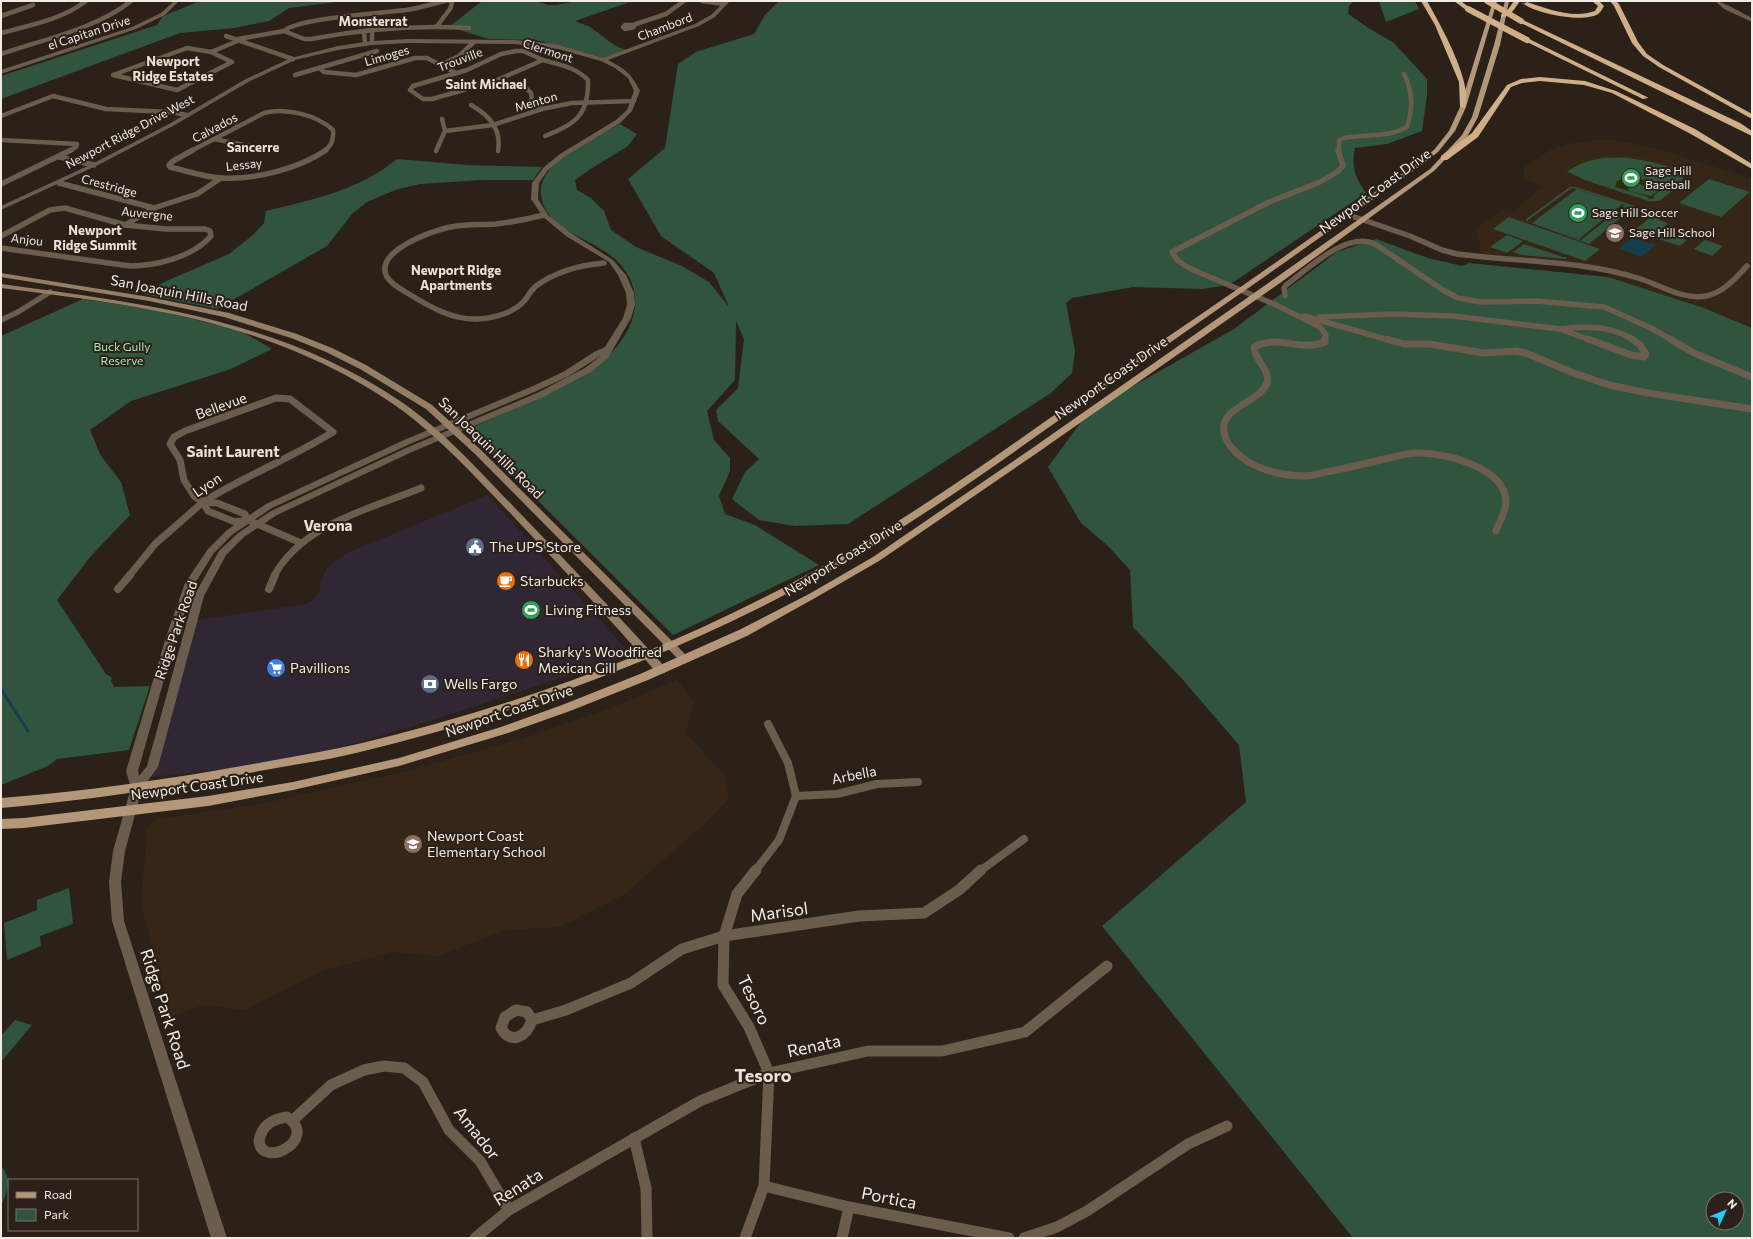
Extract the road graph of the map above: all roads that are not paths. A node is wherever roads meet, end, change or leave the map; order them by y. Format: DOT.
graph roads {
  1 [pos="86,1"];
  2 [pos="131,1"];
  3 [pos="177,1"];
  4 [pos="445,1"];
  5 [pos="449,1"];
  6 [pos="684,1"];
  7 [pos="702,1"];
  8 [pos="1424,1"];
  9 [pos="1457,1"];
  10 [pos="1487,1"];
  11 [pos="1495,1"];
  12 [pos="1507,1"];
  13 [pos="1517,1"];
  14 [pos="1595,1"];
  15 [pos="1613,1"];
  16 [pos="1717,1"];
  17 [pos="1726,1"];
  18 [pos="726,3"];
  19 [pos="1527,4"];
  20 [pos="33,5"];
  21 [pos="1,16"];
  22 [pos="1503,16"];
  23 [pos="1752,16"];
  24 [pos="1752,20"];
  25 [pos="634,25"];
  26 [pos="437,26"];
  27 [pos="469,28"];
  28 [pos="372,30"];
  29 [pos="364,31"];
  30 [pos="1,32"];
  31 [pos="286,32"];
  32 [pos="372,35"];
  33 [pos="226,36"];
  34 [pos="364,36"];
  35 [pos="239,40"];
  36 [pos="474,42"];
  37 [pos="372,43"];
  38 [pos="365,44"];
  39 [pos="377,51"];
  40 [pos="514,51"];
  41 [pos="211,52"];
  42 [pos="1,54"];
  43 [pos="293,59"];
  44 [pos="544,60"];
  45 [pos="603,60"];
  46 [pos="440,65"];
  47 [pos="320,68"];
  48 [pos="1,72"];
  49 [pos="456,73"];
  50 [pos="295,74"];
  51 [pos="1404,74"];
  52 [pos="527,89"];
  53 [pos="634,101"];
  54 [pos="585,102"];
  55 [pos="1651,102"];
  56 [pos="471,105"];
  57 [pos="1463,107"];
  58 [pos="1663,108"];
  59 [pos="542,109"];
  60 [pos="274,110"];
  61 [pos="187,115"];
  62 [pos="1,116"];
  63 [pos="1752,117"];
  64 [pos="442,119"];
  65 [pos="493,124"];
  66 [pos="445,131"];
  67 [pos="1752,134"];
  68 [pos="545,136"];
  69 [pos="214,139"];
  70 [pos="1,140"];
  71 [pos="264,149"];
  72 [pos="436,151"];
  73 [pos="498,151"];
  74 [pos="59,157"];
  75 [pos="1444,158"];
  76 [pos="1752,159"];
  77 [pos="94,165"];
  78 [pos="170,167"];
  79 [pos="1752,167"];
  80 [pos="221,178"];
  81 [pos="59,183"];
  82 [pos="1,184"];
  83 [pos="40,191"];
  84 [pos="1,208"];
  85 [pos="154,208"];
  86 [pos="1,213"];
  87 [pos="1349,214"];
  88 [pos="544,215"];
  89 [pos="1362,220"];
  90 [pos="125,225"];
  91 [pos="210,231"];
  92 [pos="1,236"];
  93 [pos="1,248"];
  94 [pos="611,261"];
  95 [pos="1747,266"];
  96 [pos="1,275"];
  97 [pos="1,286"];
  98 [pos="1242,290"];
  99 [pos="50,292"];
  100 [pos="1256,296"];
  101 [pos="1285,296"];
  102 [pos="1292,313"];
  103 [pos="1315,318"];
  104 [pos="1,320"];
  105 [pos="1560,329"];
  106 [pos="1752,377"];
  107 [pos="1752,409"];
  108 [pos="452,428"];
  109 [pos="333,432"];
  110 [pos="436,435"];
  111 [pos="421,488"];
  112 [pos="203,502"];
  113 [pos="253,522"];
  114 [pos="1496,531"];
  115 [pos="301,543"];
  116 [pos="118,589"];
  117 [pos="269,589"];
  118 [pos="671,645"];
  119 [pos="648,655"];
  120 [pos="685,659"];
  121 [pos="661,670"];
  122 [pos="768,724"];
  123 [pos="918,782"];
  124 [pos="136,788"];
  125 [pos="796,796"];
  126 [pos="1,802"];
  127 [pos="130,811"];
  128 [pos="1,824"];
  129 [pos="1024,839"];
  130 [pos="724,936"];
  131 [pos="1107,966"];
  132 [pos="532,1020"];
  133 [pos="769,1073"];
  134 [pos="293,1120"];
  135 [pos="1227,1126"];
  136 [pos="634,1138"];
  137 [pos="764,1186"];
  138 [pos="849,1207"];
  139 [pos="509,1210"];
  140 [pos="219,1238"];
  141 [pos="475,1238"];
  142 [pos="647,1238"];
  143 [pos="745,1238"];
  144 [pos="842,1238"];
  145 [pos="1008,1238"];
  146 [pos="1024,1238"];
  1 -- 30 [label="street"];
  2 -- 42 [label="street"];
  3 -- 48 [label="street, el Capitan Drive"];
  4 -- 31 [label="street"];
  5 -- 26 [label="street"];
  6 -- 25 [label="street"];
  7 -- 18 [label="street"];
  8 -- 57 [label="highway"];
  9 -- 55 [label="highway, bridge"];
  10 -- 67 [label="highway, bridge"];
  11 -- 57 [label="main road, Newport Coast Drive"];
  12 -- 22 [label="main road, Newport Coast Drive"];
  13 -- 22 [label="highway"];
  14 -- 19 [label="highway"];
  15 -- 63 [label="highway"];
  16 -- 24 [label="street"];
  17 -- 23 [label="street"];
  18 -- 45 [label="street, Chambord"];
  20 -- 21 [label="street"];
  22 -- 75 [label="main road, Newport Coast Drive"];
  26 -- 27 [label="street"];
  26 -- 28 [label="street"];
  28 -- 29 [label="street"];
  28 -- 32 [label="street"];
  29 -- 31 [label="street"];
  29 -- 34 [label="street"];
  31 -- 35 [label="street"];
  32 -- 34 [label="street"];
  32 -- 37 [label="street"];
  33 -- 35 [label="street"];
  34 -- 38 [label="street"];
  35 -- 41 [label="street"];
  35 -- 43 [label="street"];
  36 -- 37 [label="street, Newport Ridge Drive West"];
  36 -- 45 [label="street, Newport Ridge Drive West"];
  36 -- 46 [label="street"];
  37 -- 38 [label="street, Newport Ridge Drive West"];
  38 -- 43 [label="street, Newport Ridge Drive West"];
  39 -- 47 [label="street"];
  40 -- 44 [label="street, Clermont"];
  40 -- 49 [label="street, Trouville"];
  41 -- 41 [label="street"];
  43 -- 61 [label="street, Newport Ridge Drive West"];
  44 -- 49 [label="street, Trouville"];
  44 -- 54 [label="street, Clermont"];
  45 -- 53 [label="street, Newport Ridge Drive West"];
  46 -- 47 [label="street, Limoges"];
  46 -- 49 [label="street"];
  47 -- 50 [label="street"];
  51 -- 98 [label="street"];
  52 -- 59 [label="street"];
  53 -- 54 [label="street, Menton"];
  53 -- 88 [label="street"];
  54 -- 59 [label="street, Menton"];
  54 -- 68 [label="street, Clermont"];
  56 -- 65 [label="street"];
  57 -- 87 [label="main road, Newport Coast Drive"];
  58 -- 76 [label="highway"];
  59 -- 65 [label="street, Menton"];
  60 -- 69 [label="street, Calvados"];
  60 -- 80 [label="street, Lessay"];
  61 -- 62 [label="street"];
  61 -- 77 [label="street, Newport Ridge Drive West"];
  64 -- 66 [label="street"];
  65 -- 66 [label="street, Menton"];
  65 -- 73 [label="street"];
  66 -- 72 [label="street"];
  69 -- 71 [label="street"];
  69 -- 78 [label="street, Calvados"];
  70 -- 74 [label="street"];
  74 -- 77 [label="street"];
  74 -- 82 [label="street"];
  75 -- 79 [label="highway"];
  75 -- 89 [label="main road, Newport Coast Drive"];
  77 -- 81 [label="street, Newport Ridge Drive West"];
  78 -- 80 [label="street, Lessay"];
  80 -- 85 [label="street"];
  81 -- 83 [label="street, Newport Ridge Drive West"];
  81 -- 85 [label="street, Crestridge"];
  83 -- 84 [label="street, Newport Ridge Drive West"];
  83 -- 86 [label="street, Newport Ridge Drive West"];
  85 -- 90 [label="street"];
  87 -- 89 [label="street"];
  87 -- 98 [label="main road, Newport Coast Drive"];
  88 -- 94 [label="street"];
  88 -- 94 [label="street"];
  89 -- 95 [label="street"];
  89 -- 100 [label="main road, Newport Coast Drive"];
  90 -- 91 [label="street, Auvergne"];
  90 -- 92 [label="street, Auvergne"];
  91 -- 93 [label="street, Anjou"];
  94 -- 108 [label="street, Ridge Park Road"];
  96 -- 108 [label="main road, San Joaquin Hills Road"];
  97 -- 99 [label="main road, San Joaquin Hills Road"];
  98 -- 100 [label="street"];
  98 -- 118 [label="main road, Newport Coast Drive"];
  99 -- 104 [label="street"];
  99 -- 110 [label="main road, San Joaquin Hills Road"];
  100 -- 102 [label="street"];
  100 -- 120 [label="main road, Newport Coast Drive"];
  101 -- 106 [label="street"];
  102 -- 103 [label="street"];
  102 -- 114 [label="street"];
  103 -- 105 [label="street"];
  103 -- 107 [label="street"];
  105 -- 105 [label="street"];
  108 -- 110 [label="street, Ridge Park Road"];
  108 -- 118 [label="main road, San Joaquin Hills Road"];
  109 -- 112 [label="street, Lyon"];
  109 -- 112 [label="street, Bellevue"];
  110 -- 113 [label="street, Ridge Park Road"];
  110 -- 119 [label="main road, San Joaquin Hills Road"];
  111 -- 115 [label="street"];
  112 -- 113 [label="street"];
  112 -- 113 [label="street"];
  112 -- 116 [label="street, Lyon"];
  113 -- 115 [label="street"];
  113 -- 124 [label="street, Ridge Park Road"];
  113 -- 124 [label="street, Ridge Park Road"];
  115 -- 117 [label="street"];
  118 -- 119 [label="main road, Newport Coast Drive"];
  118 -- 120 [label="main road, San Joaquin Hills Road"];
  119 -- 121 [label="main road, San Joaquin Hills Road"];
  119 -- 124 [label="main road, Newport Coast Drive"];
  120 -- 121 [label="main road, Newport Coast Drive"];
  121 -- 127 [label="main road, Newport Coast Drive"];
  122 -- 125 [label="street"];
  123 -- 125 [label="street, Arbella"];
  124 -- 126 [label="main road, Newport Coast Drive"];
  124 -- 127 [label="street, Ridge Park Road"];
  125 -- 130 [label="street, Tesoro"];
  127 -- 128 [label="main road, Newport Coast Drive"];
  127 -- 140 [label="street, Ridge Park Road"];
  129 -- 130 [label="street, Marisol"];
  130 -- 132 [label="street, Marisol"];
  130 -- 133 [label="street, Tesoro"];
  131 -- 133 [label="street, Renata"];
  133 -- 136 [label="street, Renata"];
  133 -- 137 [label="street, Tesoro"];
  134 -- 139 [label="street, Amador"];
  135 -- 146 [label="street"];
  136 -- 139 [label="street, Renata"];
  136 -- 142 [label="street"];
  137 -- 138 [label="street, Portica"];
  137 -- 143 [label="street, Tesoro"];
  138 -- 144 [label="street"];
  138 -- 145 [label="street, Portica"];
  139 -- 141 [label="street, Renata"];
}
